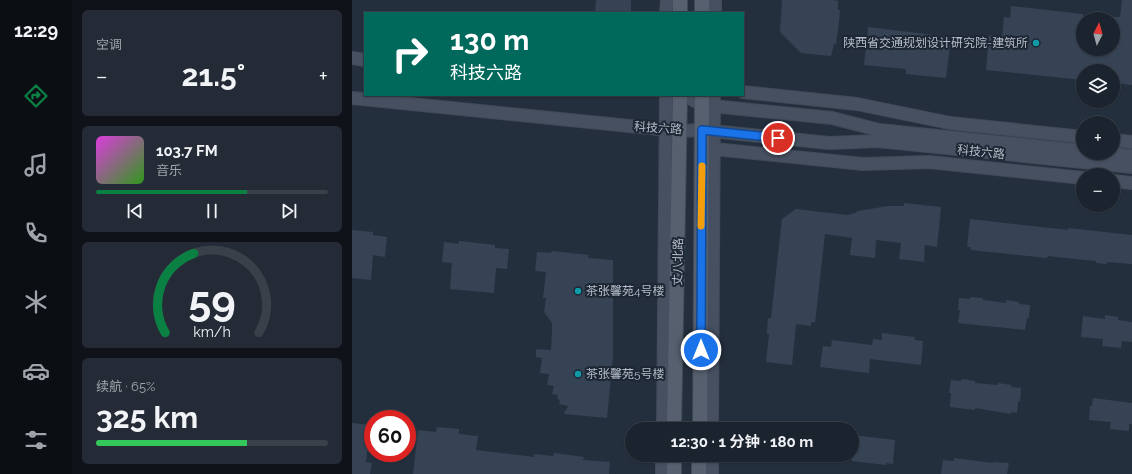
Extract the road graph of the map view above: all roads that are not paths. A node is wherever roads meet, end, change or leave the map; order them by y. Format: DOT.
graph roads {
  1 [pos="666,0"];
  2 [pos="680,0"];
  3 [pos="702,0"];
  4 [pos="715,0"];
  5 [pos="666,12"];
  6 [pos="680,12"];
  7 [pos="702,12"];
  8 [pos="715,12"];
  9 [pos="352,58"];
  10 [pos="364,60"];
  11 [pos="744,92"];
  12 [pos="666,96"];
  13 [pos="680,96"];
  14 [pos="690,96"];
  15 [pos="352,98"];
  16 [pos="709,99"];
  17 [pos="672,130"];
  18 [pos="708,131"];
  19 [pos="1076,136"];
  20 [pos="1120,141"];
  21 [pos="1132,142"];
  22 [pos="714,149"];
  23 [pos="1076,150"];
  24 [pos="1120,155"];
  25 [pos="1132,156"];
  26 [pos="1132,167"];
  27 [pos="1076,177"];
  28 [pos="1120,182"];
  29 [pos="1132,183"];
  30 [pos="662,422"];
  31 [pos="674,422"];
  32 [pos="700,422"];
  33 [pos="712,422"];
  34 [pos="662,462"];
  35 [pos="674,462"];
  36 [pos="699,462"];
  37 [pos="712,462"];
  38 [pos="662,474"];
  39 [pos="674,474"];
  40 [pos="699,474"];
  41 [pos="712,474"];
  1 -- 5 [label="main road"];
  2 -- 6 [label="main road"];
  3 -- 7 [label="main road"];
  4 -- 8 [label="main road"];
  9 -- 10 [label="main road"];
  11 -- 19 [label="main road"];
  12 -- 17 [label="main road"];
  13 -- 17 [label="main road, 丈八北路"];
  14 -- 16 [label="main road, 科技六路"];
  15 -- 17 [label="main road, 科技六路"];
  16 -- 18 [label="main road, 丈八北路"];
  16 -- 23 [label="main road, 科技六路"];
  17 -- 18 [label="main road, 科技六路"];
  17 -- 30 [label="main road"];
  17 -- 31 [label="main road, 丈八北路"];
  18 -- 22 [label="main road"];
  18 -- 26 [label="main road, 科技六路"];
  18 -- 32 [label="main road, 丈八北路"];
  20 -- 21 [label="main road"];
  22 -- 27 [label="main road"];
  22 -- 33 [label="main road"];
  24 -- 25 [label="main road"];
  28 -- 29 [label="main road"];
  34 -- 38 [label="main road"];
  35 -- 39 [label="main road"];
  36 -- 40 [label="main road"];
  37 -- 41 [label="main road"];
}
